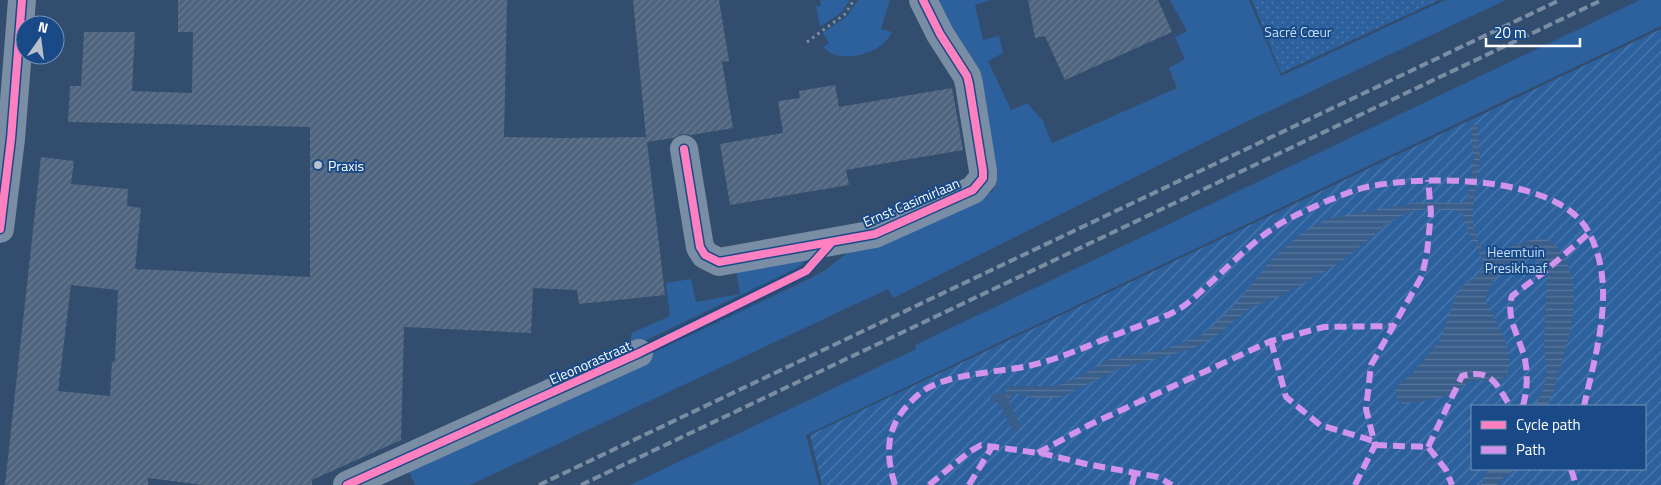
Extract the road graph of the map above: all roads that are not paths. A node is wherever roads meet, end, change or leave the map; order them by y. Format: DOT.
graph roads {
  1 [pos="923,0"];
  2 [pos="14,11"];
  3 [pos="684,149"];
  4 [pos="0,229"];
  5 [pos="639,353"];
  6 [pos="347,485"];
  1 -- 3 [label="street, Ernst Casimirlaan"];
  2 -- 4 [label="street"];
  5 -- 6 [label="street, Eleonorastraat"];
}
